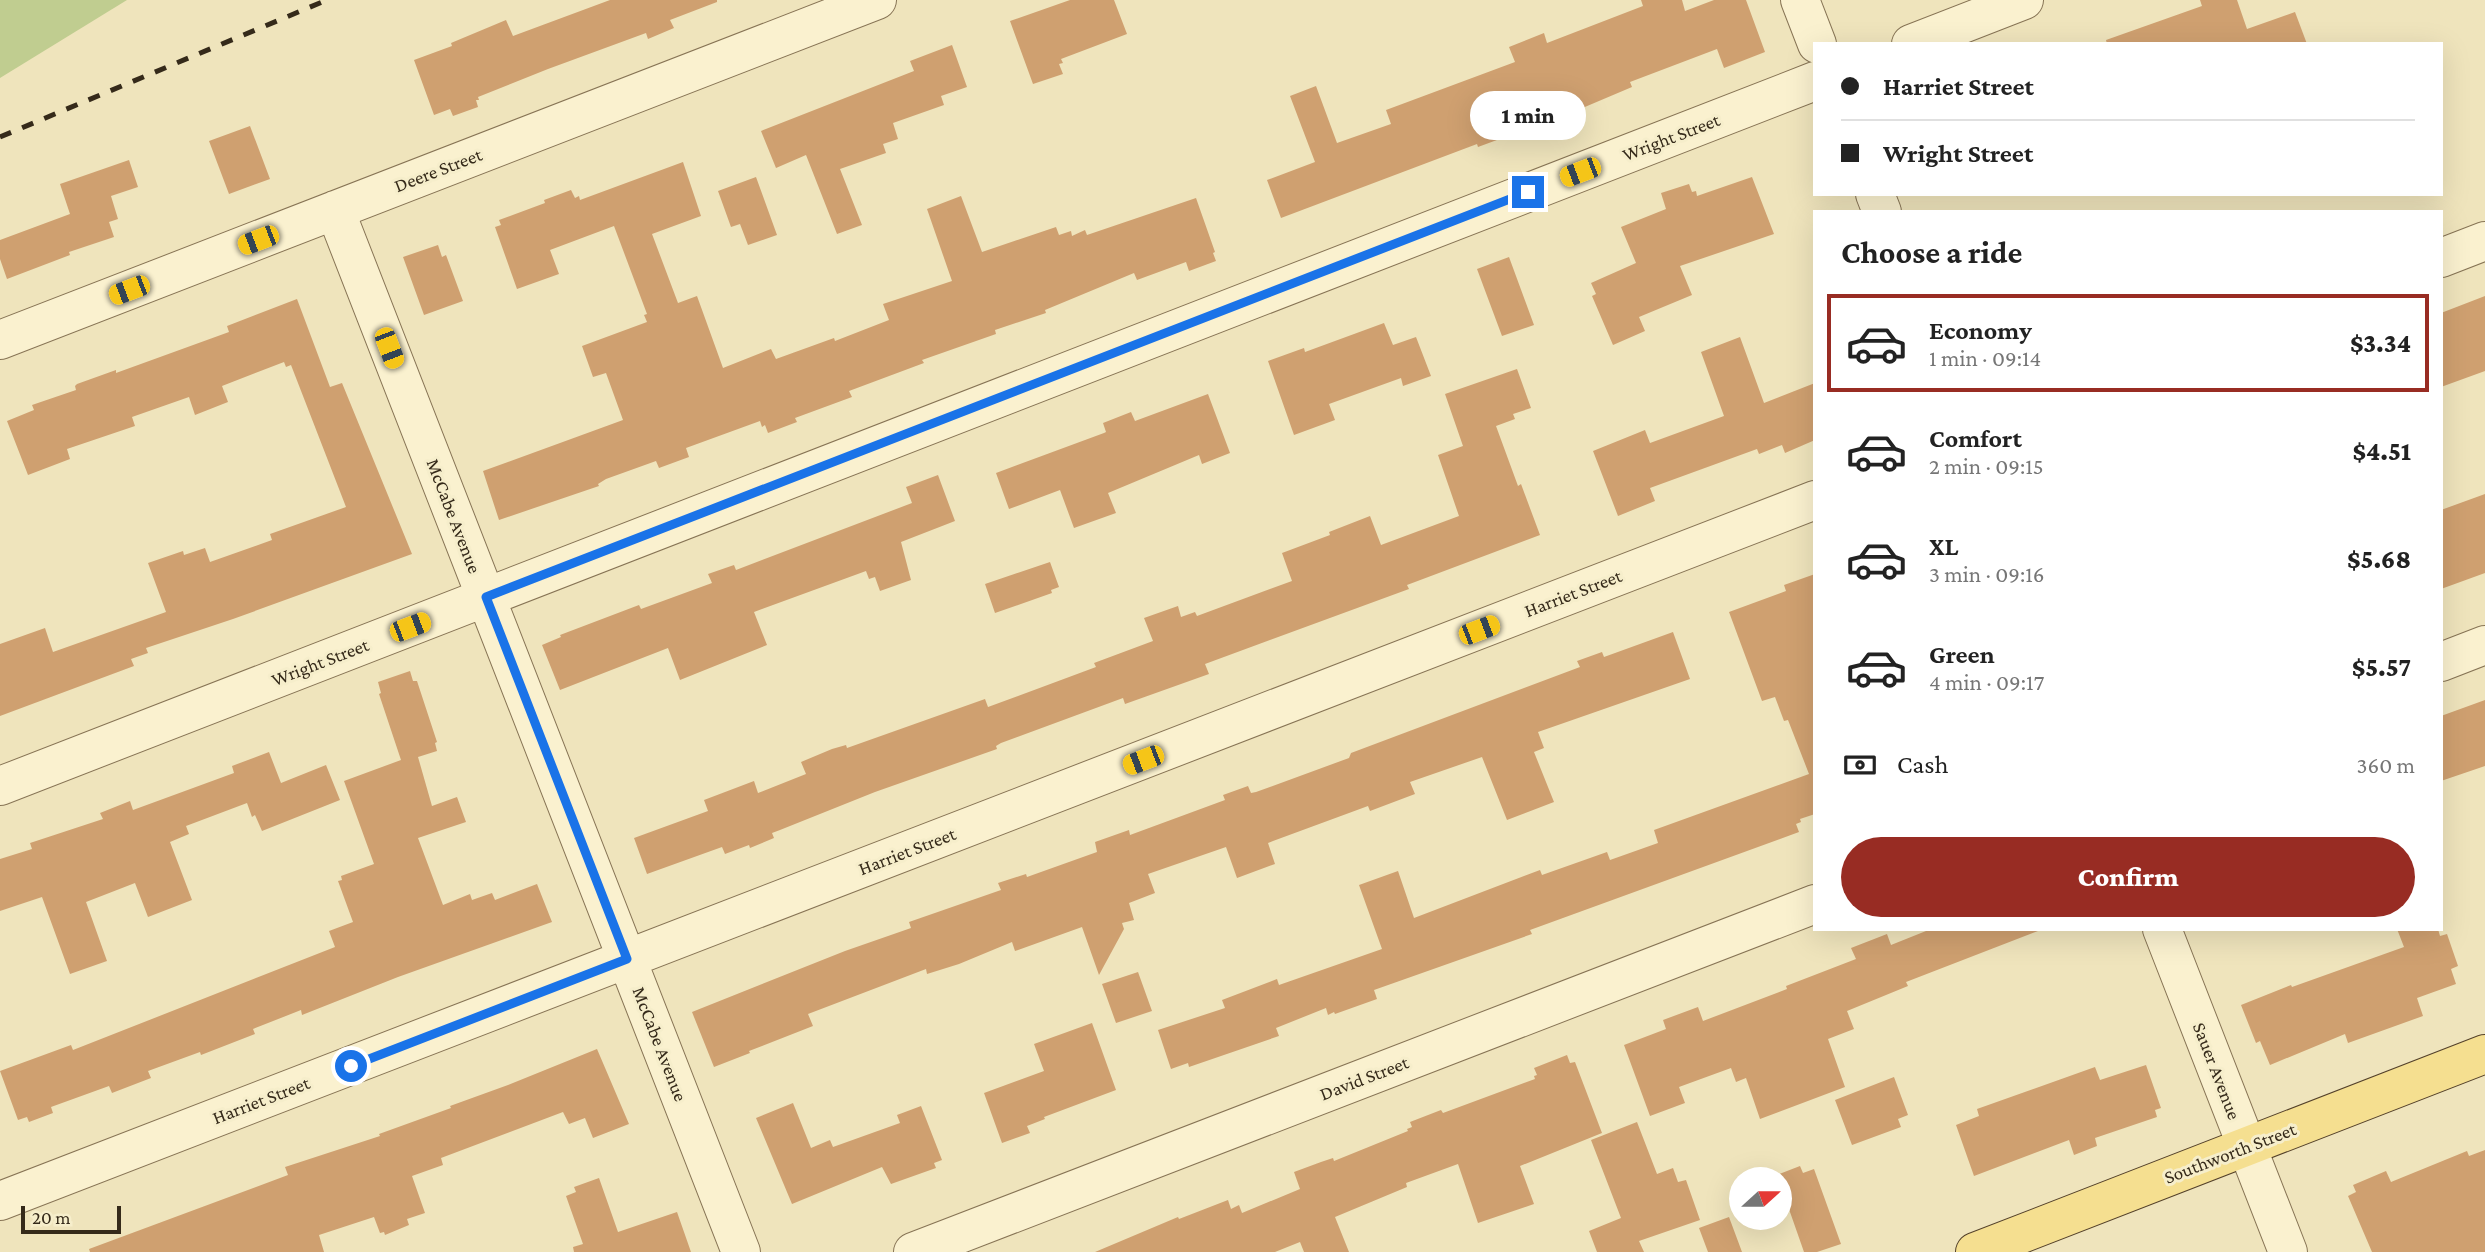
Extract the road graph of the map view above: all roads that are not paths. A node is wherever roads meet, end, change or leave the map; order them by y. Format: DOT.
graph roads {
  1 [pos="877,0"];
  2 [pos="1800,0"];
  3 [pos="2024,0"];
  4 [pos="1816,42"];
  5 [pos="1916,42"];
  6 [pos="1813,82"];
  7 [pos="335,210"];
  8 [pos="2485,241"];
  9 [pos="2443,257"];
  10 [pos="0,340"];
  11 [pos="1813,501"];
  12 [pos="486,597"];
  13 [pos="2485,645"];
  14 [pos="2443,661"];
  15 [pos="0,786"];
  16 [pos="1813,905"];
  17 [pos="2163,931"];
  18 [pos="627,959"];
  19 [pos="2485,1054"];
  20 [pos="2246,1146"];
  21 [pos="0,1201"];
  22 [pos="741,1252"];
  23 [pos="914,1252"];
  24 [pos="1975,1252"];
  25 [pos="2288,1252"];
  1 -- 7 [label="street, Deere Street"];
  2 -- 4 [label="street"];
  3 -- 5 [label="street"];
  6 -- 12 [label="street, Wright Street"];
  7 -- 10 [label="street, Deere Street"];
  7 -- 12 [label="street, McCabe Avenue"];
  8 -- 9 [label="street"];
  11 -- 18 [label="street, Harriet Street"];
  12 -- 15 [label="street, Wright Street"];
  12 -- 18 [label="street, McCabe Avenue"];
  13 -- 14 [label="street"];
  16 -- 23 [label="street, David Street"];
  17 -- 20 [label="street, Sauer Avenue"];
  18 -- 21 [label="street, Harriet Street"];
  18 -- 22 [label="street, McCabe Avenue"];
  19 -- 20 [label="main road, Southworth Street"];
  20 -- 24 [label="main road, Southworth Street"];
  20 -- 25 [label="street, Sauer Avenue"];
}
